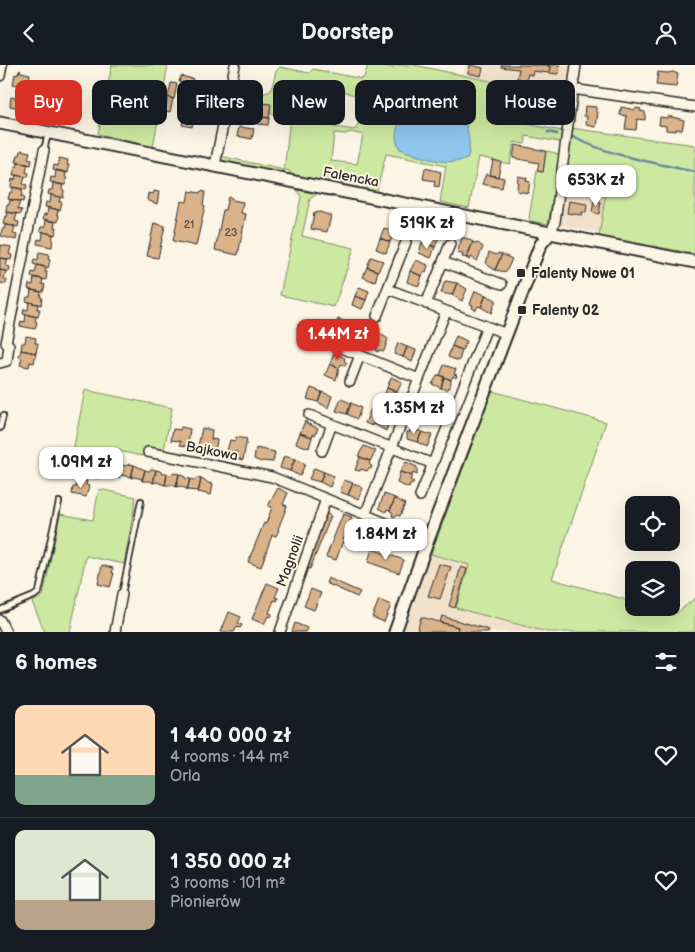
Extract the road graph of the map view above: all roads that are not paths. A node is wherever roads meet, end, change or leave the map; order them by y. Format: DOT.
graph roads {
  1 [pos="2,65"];
  2 [pos="236,65"];
  3 [pos="576,65"];
  4 [pos="0,76"];
  5 [pos="574,80"];
  6 [pos="575,89"];
  7 [pos="695,107"];
  8 [pos="0,123"];
  9 [pos="567,125"];
  10 [pos="48,132"];
  11 [pos="44,150"];
  12 [pos="215,165"];
  13 [pos="550,232"];
  14 [pos="406,242"];
  15 [pos="450,244"];
  16 [pos="443,262"];
  17 [pos="695,262"];
  18 [pos="502,284"];
  19 [pos="388,289"];
  20 [pos="426,303"];
  21 [pos="446,311"];
  22 [pos="377,317"];
  23 [pos="487,327"];
  24 [pos="506,334"];
  25 [pos="3,343"];
  26 [pos="332,344"];
  27 [pos="360,355"];
  28 [pos="0,363"];
  29 [pos="419,379"];
  30 [pos="350,381"];
  31 [pos="2,415"];
  32 [pos="309,415"];
  33 [pos="332,424"];
  34 [pos="0,428"];
  35 [pos="392,447"];
  36 [pos="322,451"];
  37 [pos="148,452"];
  38 [pos="433,464"];
  39 [pos="420,495"];
  40 [pos="326,499"];
  41 [pos="141,501"];
  42 [pos="59,502"];
  43 [pos="365,515"];
  44 [pos="428,540"];
  45 [pos="122,594"];
  46 [pos="0,610"];
  47 [pos="0,620"];
  48 [pos="6,632"];
  49 [pos="115,632"];
  50 [pos="280,632"];
  51 [pos="396,632"];
  1 -- 4 [label="street"];
  2 -- 12 [label="street"];
  3 -- 5 [label="street"];
  6 -- 7 [label="street"];
  8 -- 10 [label="street, Falencka"];
  9 -- 13 [label="street"];
  10 -- 11 [label="lane"];
  10 -- 12 [label="street, Falencka"];
  11 -- 25 [label="street"];
  12 -- 13 [label="street, Falencka"];
  13 -- 17 [label="street, Falencka"];
  13 -- 24 [label="street"];
  14 -- 19 [label="street"];
  15 -- 16 [label="street"];
  16 -- 18 [label="street"];
  16 -- 20 [label="street"];
  19 -- 20 [label="street"];
  19 -- 22 [label="street"];
  20 -- 21 [label="street"];
  21 -- 23 [label="street"];
  21 -- 29 [label="street"];
  23 -- 24 [label="street"];
  23 -- 38 [label="street"];
  24 -- 44 [label="street"];
  25 -- 28 [label="street"];
  26 -- 27 [label="street"];
  27 -- 29 [label="street"];
  27 -- 30 [label="street"];
  29 -- 35 [label="street"];
  31 -- 34 [label="lane"];
  32 -- 33 [label="street"];
  33 -- 35 [label="street"];
  33 -- 36 [label="street"];
  35 -- 38 [label="street"];
  35 -- 43 [label="street"];
  37 -- 40 [label="street, Bajkowa"];
  38 -- 39 [label="street"];
  40 -- 43 [label="street, Bajkowa"];
  40 -- 50 [label="street, Magnolii"];
  41 -- 45 [label="lane"];
  42 -- 46 [label="lane"];
  43 -- 44 [label="street, Bajkowa"];
  44 -- 51 [label="street"];
  45 -- 49 [label="street"];
  47 -- 48 [label="street"];
}
